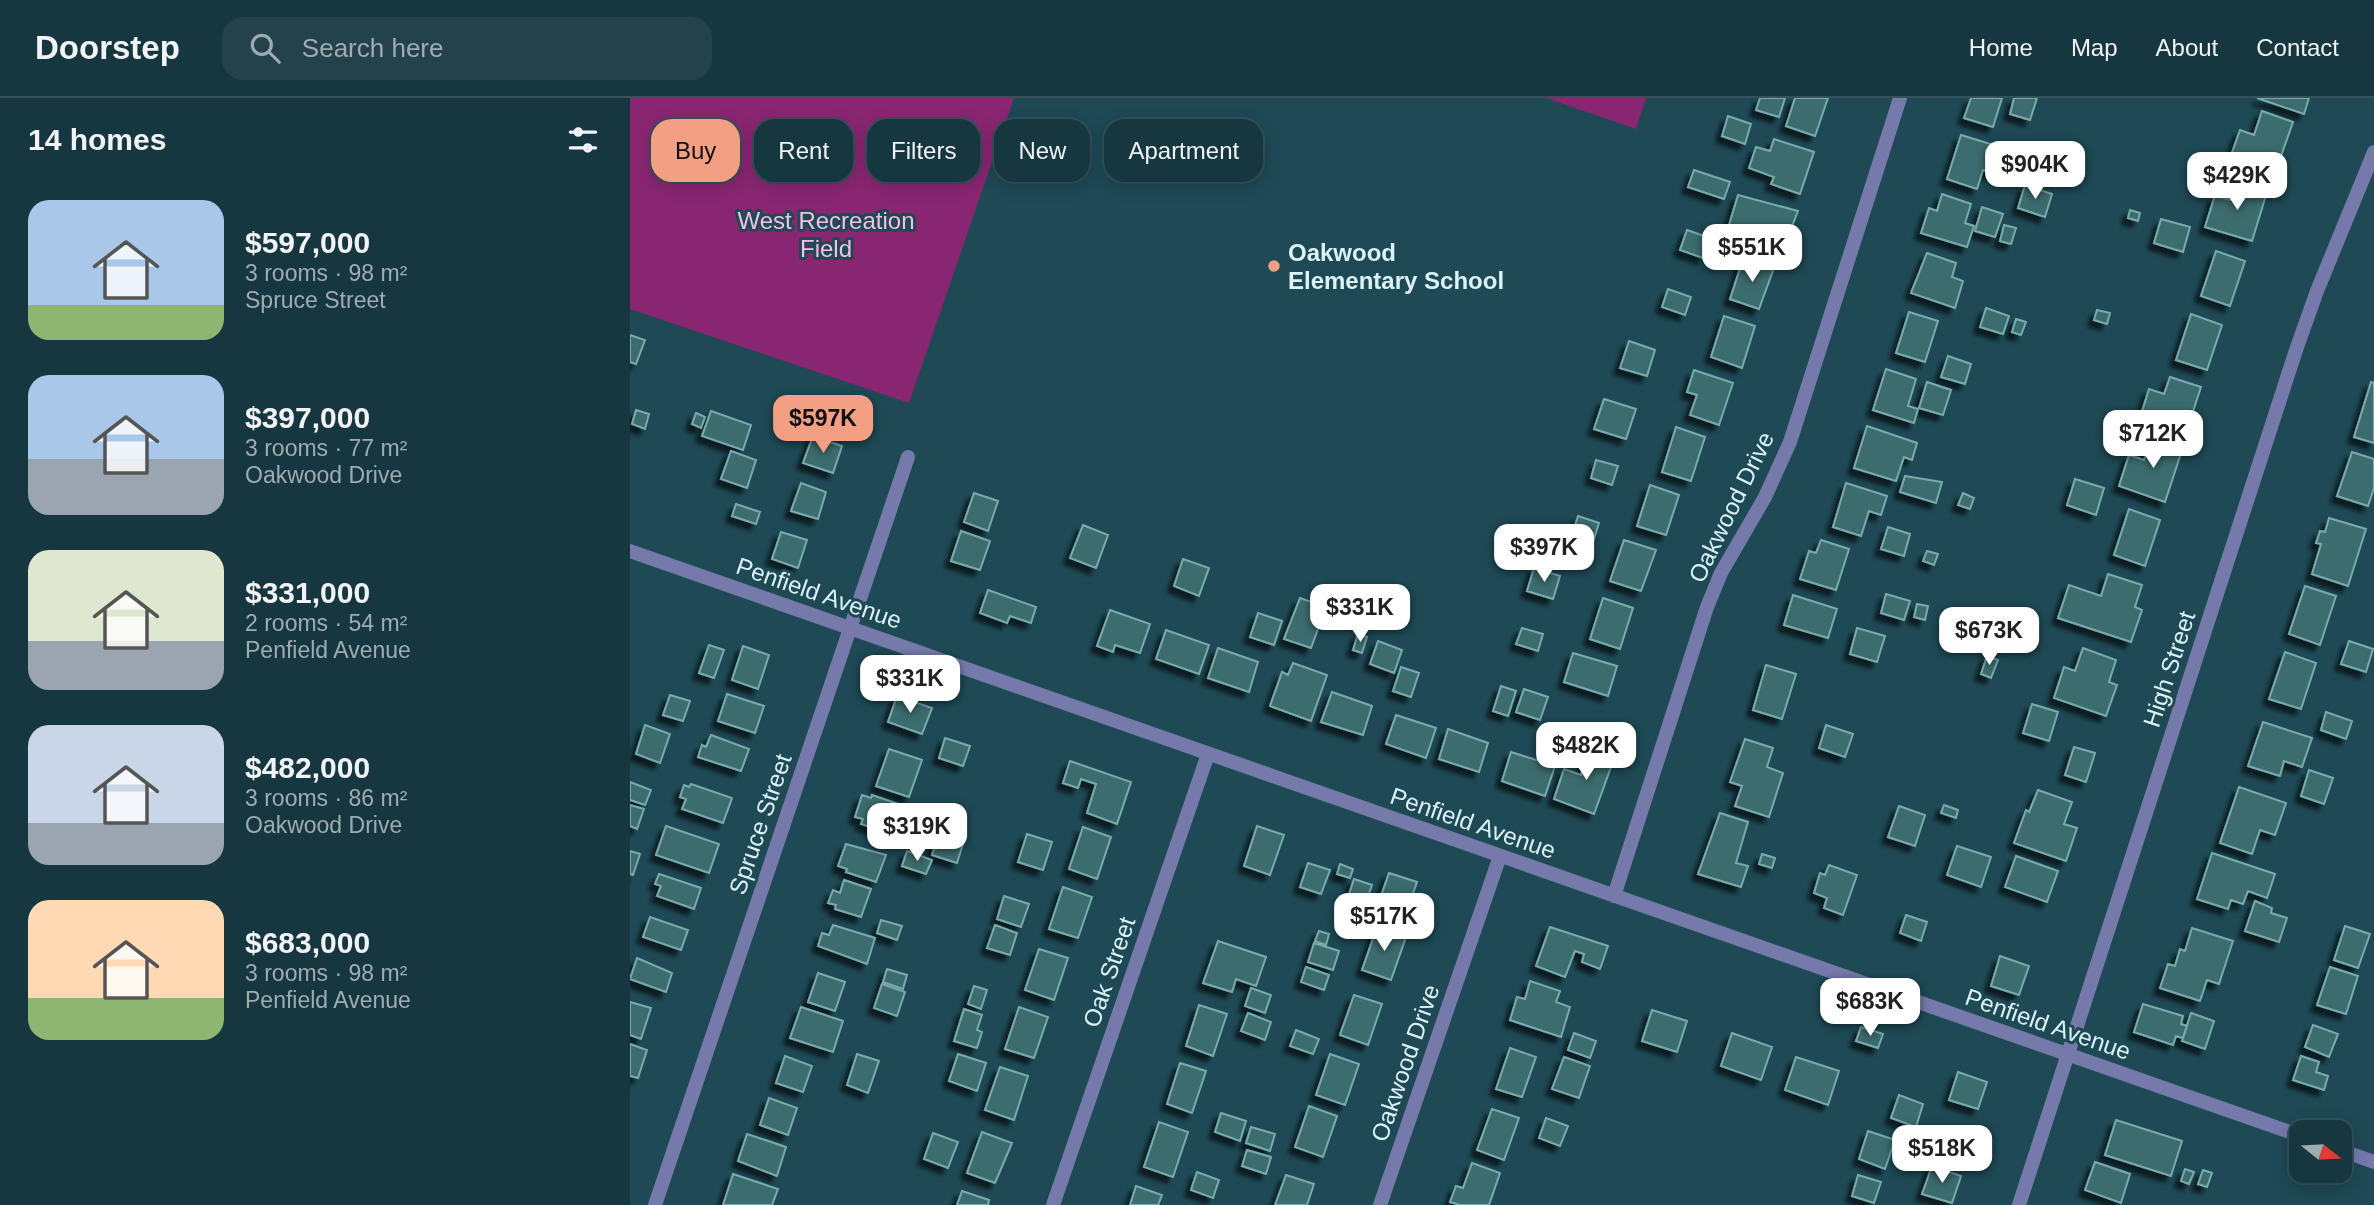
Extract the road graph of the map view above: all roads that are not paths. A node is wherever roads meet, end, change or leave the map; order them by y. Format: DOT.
graph roads {
  1 [pos="1900,98"];
  2 [pos="2374,152"];
  3 [pos="908,457"];
  4 [pos="630,551"];
  5 [pos="850,627"];
  6 [pos="1208,754"];
  7 [pos="1500,856"];
  8 [pos="1614,896"];
  9 [pos="2068,1055"];
  10 [pos="2289,1132"];
  11 [pos="2352,1154"];
  12 [pos="2374,1162"];
  13 [pos="655,1205"];
  14 [pos="1053,1205"];
  15 [pos="1380,1205"];
  16 [pos="2019,1205"];
  1 -- 8 [label="street, Oakwood Drive"];
  2 -- 9 [label="street, High Street"];
  3 -- 5 [label="street, Spruce Street"];
  4 -- 5 [label="street, Penfield Avenue"];
  5 -- 6 [label="street, Penfield Avenue"];
  5 -- 13 [label="street, Spruce Street"];
  6 -- 7 [label="street, Penfield Avenue"];
  6 -- 14 [label="street, Oak Street"];
  7 -- 8 [label="street, Penfield Avenue"];
  7 -- 15 [label="street, Oakwood Drive"];
  8 -- 9 [label="street, Penfield Avenue"];
  9 -- 10 [label="street, Penfield Avenue"];
  9 -- 16 [label="street, High Street"];
  11 -- 12 [label="street"];
}
